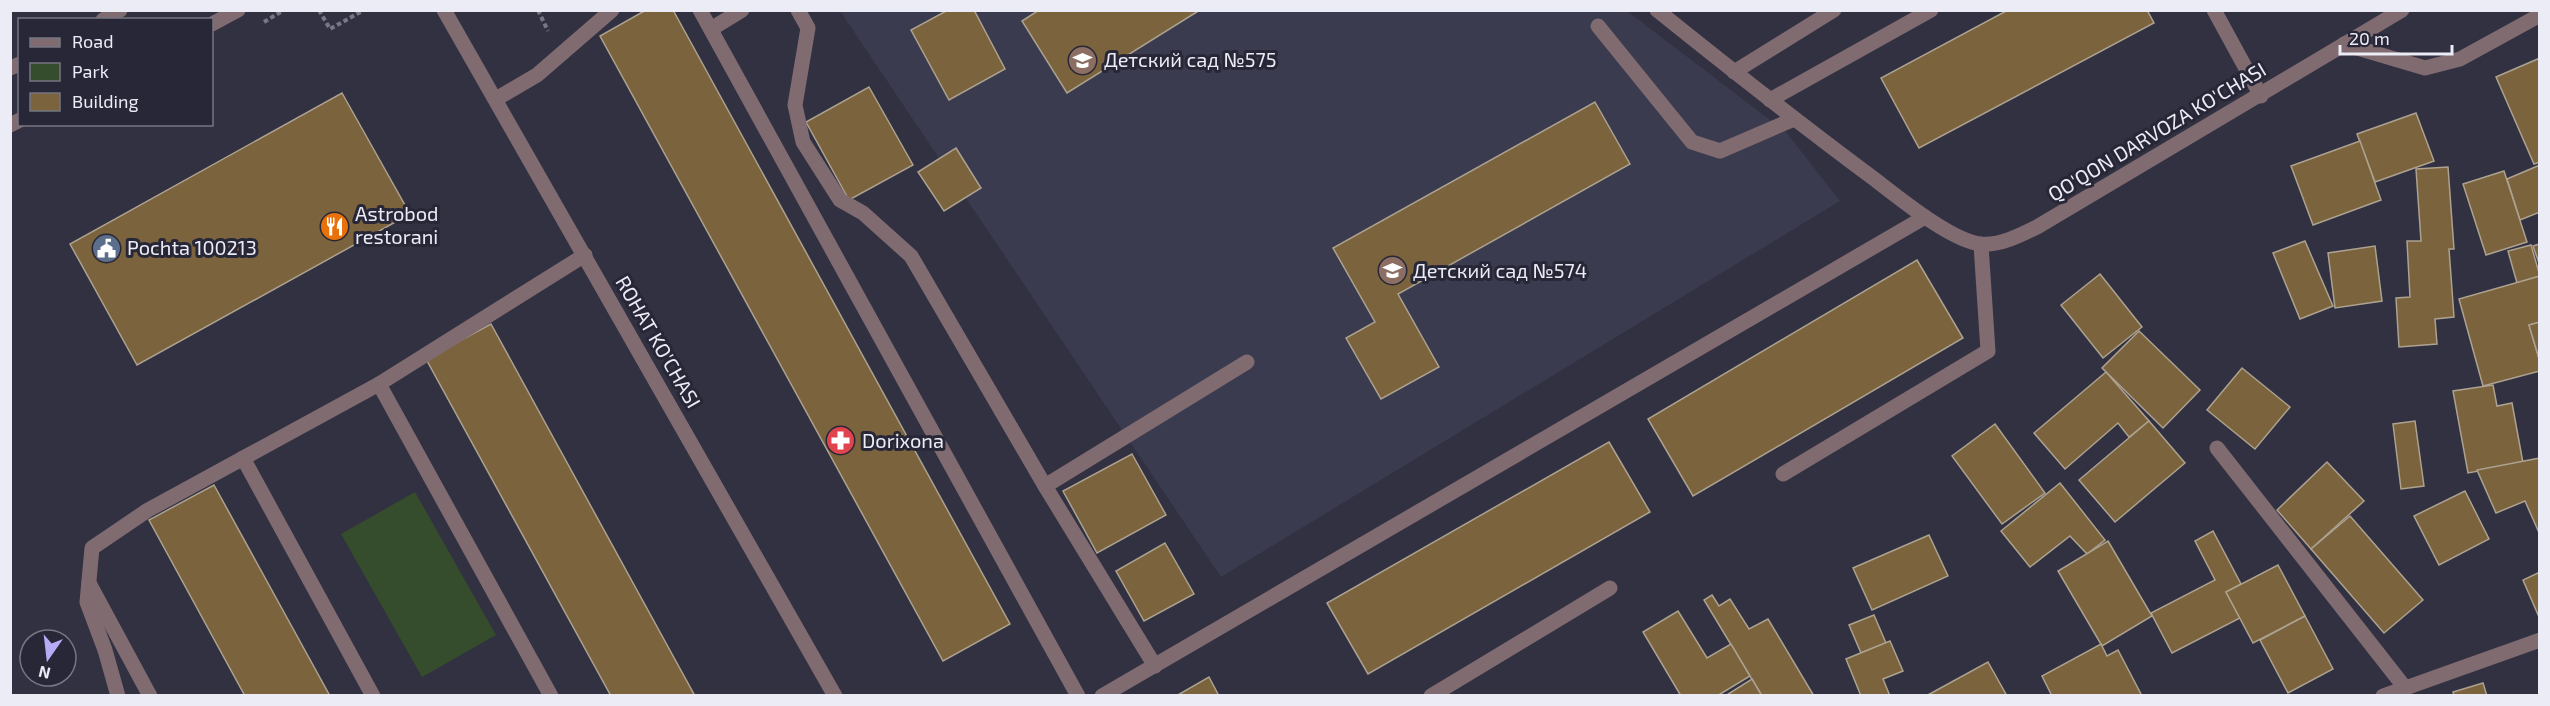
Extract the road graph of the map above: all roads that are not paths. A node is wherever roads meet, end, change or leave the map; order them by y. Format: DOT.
graph roads {
  1 [pos="120,10"];
  2 [pos="238,10"];
  3 [pos="444,10"];
  4 [pos="612,10"];
  5 [pos="700,10"];
  6 [pos="742,10"];
  7 [pos="798,10"];
  8 [pos="1657,10"];
  9 [pos="1834,10"];
  10 [pos="1931,10"];
  11 [pos="2214,10"];
  12 [pos="2403,10"];
  13 [pos="2540,15"];
  14 [pos="106,18"];
  15 [pos="213,23"];
  16 [pos="1598,26"];
  17 [pos="711,29"];
  18 [pos="2344,44"];
  19 [pos="1734,72"];
  20 [pos="2261,96"];
  21 [pos="496,99"];
  22 [pos="1770,100"];
  23 [pos="1794,119"];
  24 [pos="1925,217"];
  25 [pos="1981,244"];
  26 [pos="585,255"];
  27 [pos="1247,362"];
  28 [pos="379,384"];
  29 [pos="2217,448"];
  30 [pos="243,458"];
  31 [pos="1783,474"];
  32 [pos="1045,486"];
  33 [pos="89,584"];
  34 [pos="1610,588"];
  35 [pos="2540,640"];
  36 [pos="1155,666"];
  37 [pos="2406,689"];
  38 [pos="118,696"];
  39 [pos="150,696"];
  40 [pos="373,696"];
  41 [pos="551,696"];
  42 [pos="835,696"];
  43 [pos="1078,696"];
  44 [pos="1102,696"];
  45 [pos="1431,696"];
  46 [pos="2383,696"];
  1 -- 14 [label="street"];
  2 -- 15 [label="street"];
  3 -- 21 [label="street, ROHAT KO'CHASI"];
  4 -- 21 [label="street"];
  5 -- 17 [label="street"];
  6 -- 17 [label="street"];
  7 -- 32 [label="street"];
  8 -- 19 [label="street"];
  9 -- 19 [label="street"];
  10 -- 22 [label="street"];
  11 -- 20 [label="street"];
  12 -- 18 [label="street, QO'QON DARVOZA KO'CHASI"];
  13 -- 18 [label="street"];
  16 -- 23 [label="street"];
  17 -- 43 [label="street"];
  18 -- 20 [label="street, QO'QON DARVOZA KO'CHASI"];
  19 -- 22 [label="street"];
  20 -- 25 [label="street, QO'QON DARVOZA KO'CHASI"];
  21 -- 26 [label="street, ROHAT KO'CHASI"];
  22 -- 23 [label="street"];
  23 -- 24 [label="street"];
  24 -- 25 [label="street"];
  24 -- 36 [label="street"];
  25 -- 31 [label="street"];
  26 -- 28 [label="street"];
  26 -- 42 [label="street, ROHAT KO'CHASI"];
  27 -- 32 [label="street"];
  28 -- 30 [label="street"];
  28 -- 41 [label="street"];
  29 -- 37 [label="street"];
  30 -- 33 [label="street"];
  30 -- 40 [label="street"];
  32 -- 36 [label="street"];
  33 -- 38 [label="street"];
  33 -- 39 [label="street"];
  34 -- 45 [label="street"];
  35 -- 37 [label="street"];
  36 -- 44 [label="street"];
  37 -- 46 [label="street"];
}
